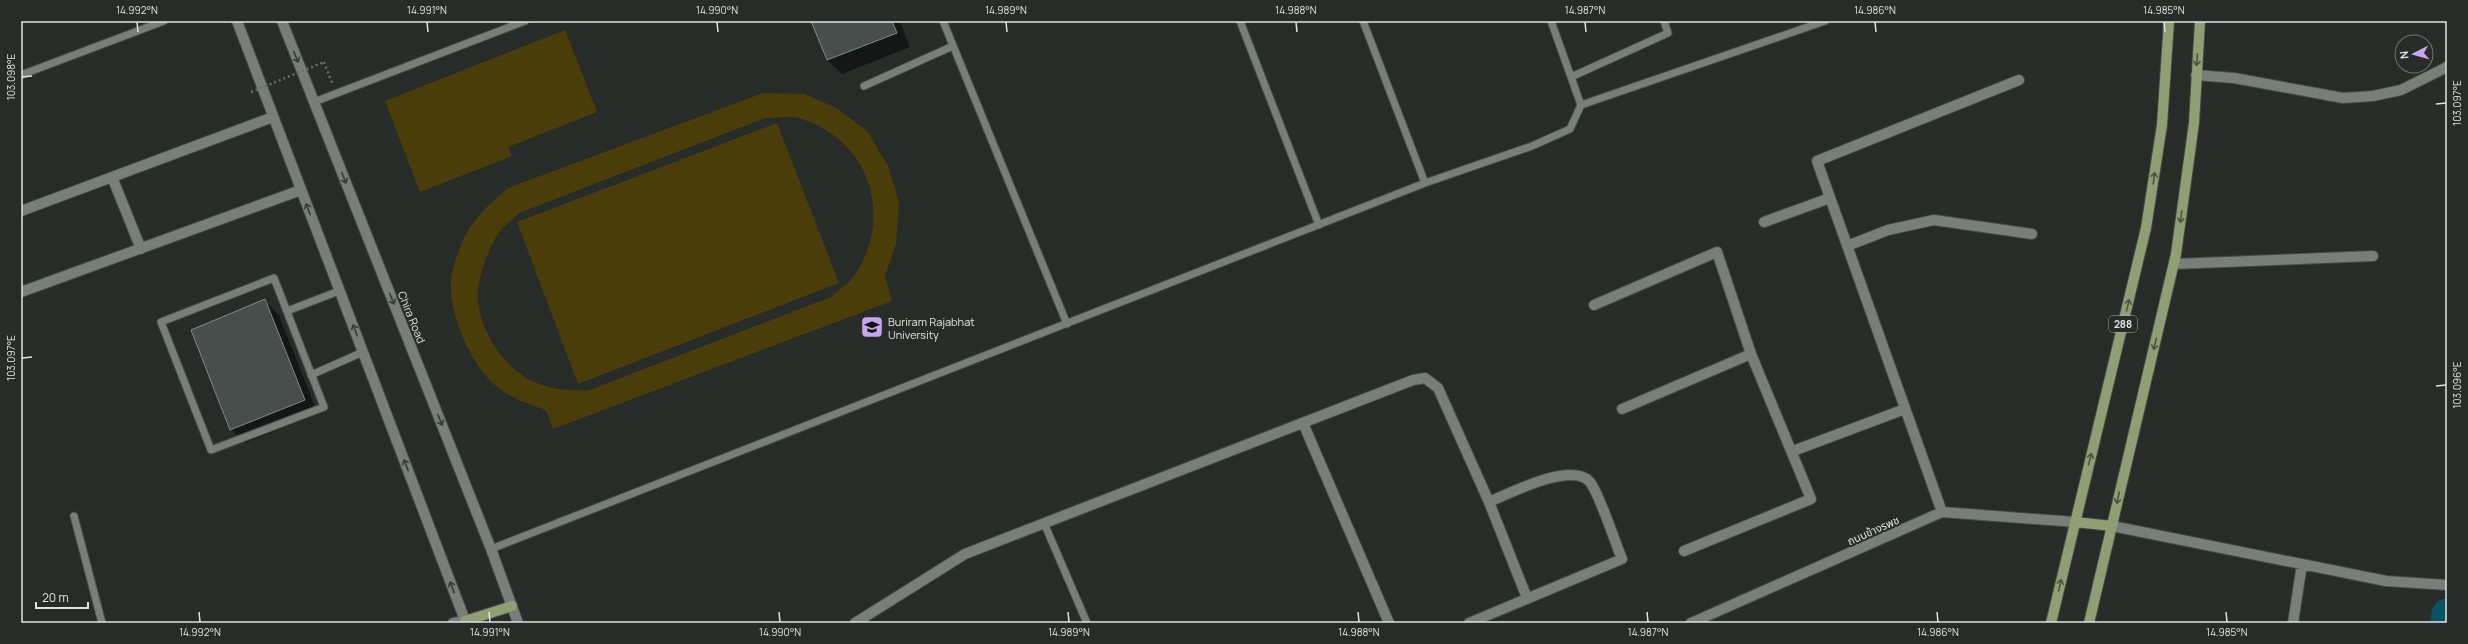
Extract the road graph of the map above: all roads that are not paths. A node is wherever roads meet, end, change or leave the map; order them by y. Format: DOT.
graph roads {
  1 [pos="164,21"];
  2 [pos="237,21"];
  3 [pos="282,21"];
  4 [pos="525,21"];
  5 [pos="943,21"];
  6 [pos="1240,21"];
  7 [pos="1363,21"];
  8 [pos="1551,21"];
  9 [pos="1664,21"];
  10 [pos="1824,21"];
  11 [pos="2169,21"];
  12 [pos="2200,21"];
  13 [pos="953,46"];
  14 [pos="2447,67"];
  15 [pos="21,74"];
  16 [pos="2196,75"];
  17 [pos="1571,77"];
  18 [pos="2018,80"];
  19 [pos="864,86"];
  20 [pos="314,102"];
  21 [pos="1581,105"];
  22 [pos="273,117"];
  23 [pos="112,177"];
  24 [pos="1425,183"];
  25 [pos="301,190"];
  26 [pos="1830,198"];
  27 [pos="21,211"];
  28 [pos="1764,222"];
  29 [pos="1319,225"];
  30 [pos="2032,234"];
  31 [pos="1847,246"];
  32 [pos="141,249"];
  33 [pos="2373,256"];
  34 [pos="2174,264"];
  35 [pos="339,291"];
  36 [pos="21,292"];
  37 [pos="1594,305"];
  38 [pos="286,311"];
  39 [pos="1067,324"];
  40 [pos="363,352"];
  41 [pos="1751,354"];
  42 [pos="311,375"];
  43 [pos="1905,408"];
  44 [pos="1622,409"];
  45 [pos="1303,423"];
  46 [pos="1793,451"];
  47 [pos="1490,502"];
  48 [pos="1942,512"];
  49 [pos="74,516"];
  50 [pos="2075,522"];
  51 [pos="1044,523"];
  52 [pos="2112,526"];
  53 [pos="491,549"];
  54 [pos="1684,550"];
  55 [pos="2302,564"];
  56 [pos="2447,585"];
  57 [pos="1527,598"];
  58 [pos="512,606"];
  59 [pos="465,622"];
  60 [pos="102,623"];
  61 [pos="453,623"];
  62 [pos="518,623"];
  63 [pos="855,623"];
  64 [pos="1087,623"];
  65 [pos="1389,623"];
  66 [pos="1469,623"];
  67 [pos="1691,623"];
  68 [pos="2051,623"];
  69 [pos="2088,623"];
  70 [pos="2293,623"];
  1 -- 15 [label="lane"];
  2 -- 22 [label="street"];
  3 -- 20 [label="street, Chira Road, one-way"];
  4 -- 20 [label="lane"];
  5 -- 13 [label="lane"];
  6 -- 29 [label="lane"];
  7 -- 24 [label="lane"];
  8 -- 17 [label="lane"];
  9 -- 17 [label="lane"];
  10 -- 21 [label="lane"];
  50 -- 11 [label="main road, 288, one-way"];
  12 -- 16 [label="main road, one-way"];
  13 -- 19 [label="lane"];
  13 -- 39 [label="lane"];
  14 -- 16 [label="street"];
  16 -- 34 [label="main road, one-way"];
  17 -- 21 [label="lane"];
  18 -- 26 [label="street"];
  20 -- 53 [label="street, Chira Road, one-way"];
  21 -- 24 [label="lane"];
  22 -- 23 [label="street"];
  22 -- 25 [label="street"];
  23 -- 27 [label="street"];
  23 -- 32 [label="street"];
  24 -- 29 [label="lane"];
  25 -- 32 [label="street"];
  35 -- 25 [label="street, one-way"];
  26 -- 28 [label="street"];
  26 -- 31 [label="street"];
  29 -- 39 [label="lane"];
  30 -- 31 [label="street"];
  31 -- 43 [label="street"];
  32 -- 36 [label="street"];
  33 -- 34 [label="street"];
  34 -- 52 [label="main road, one-way"];
  35 -- 38 [label="lane"];
  40 -- 35 [label="street, one-way"];
  37 -- 41 [label="street"];
  38 -- 42 [label="lane"];
  38 -- 42 [label="lane"];
  39 -- 53 [label="lane"];
  40 -- 42 [label="lane"];
  59 -- 40 [label="street, one-way"];
  41 -- 44 [label="street"];
  41 -- 46 [label="street"];
  43 -- 46 [label="street"];
  43 -- 48 [label="street"];
  45 -- 47 [label="street"];
  45 -- 51 [label="street"];
  45 -- 65 [label="street"];
  46 -- 54 [label="street"];
  47 -- 57 [label="street"];
  47 -- 57 [label="street"];
  48 -- 50 [label="street, ถนนข้างรพช"];
  48 -- 67 [label="street, ถนนข้างรพช"];
  49 -- 60 [label="lane"];
  50 -- 52 [label="main road"];
  68 -- 50 [label="main road, 288, one-way"];
  51 -- 63 [label="street"];
  51 -- 64 [label="lane"];
  52 -- 55 [label="street"];
  52 -- 69 [label="main road"];
  53 -- 58 [label="street, Chira Road"];
  55 -- 56 [label="street"];
  55 -- 70 [label="street"];
  57 -- 66 [label="street"];
  58 -- 59 [label="main road"];
  58 -- 62 [label="street, Chira Road"];
  59 -- 61 [label="street"];
}
